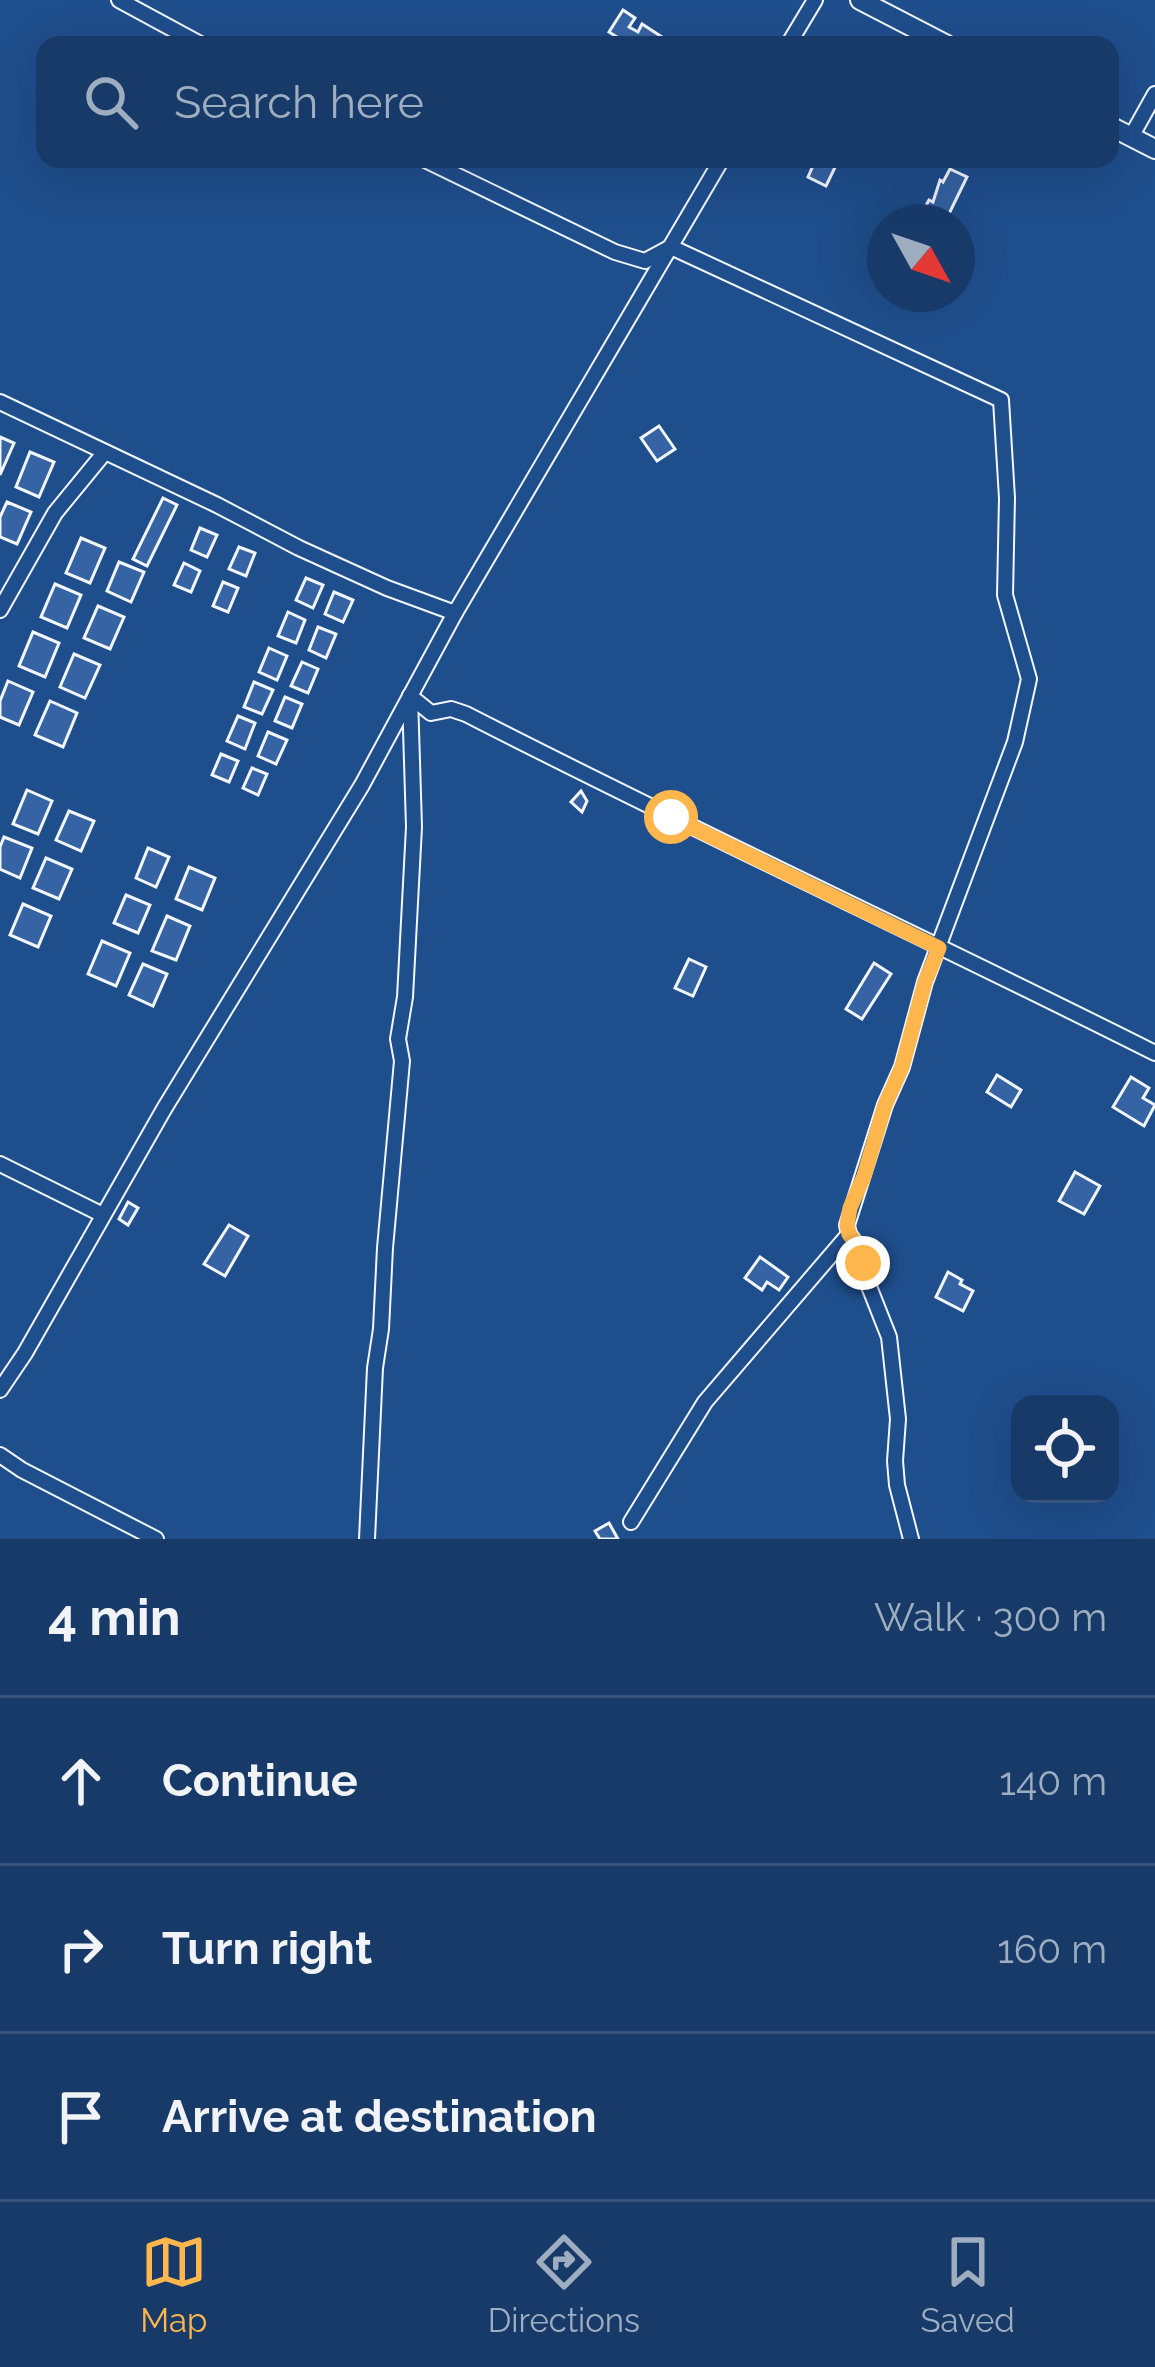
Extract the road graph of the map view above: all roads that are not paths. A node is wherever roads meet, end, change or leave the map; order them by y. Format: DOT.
graph roads {
  1 [pos="119,0"];
  2 [pos="815,0"];
  3 [pos="860,0"];
  4 [pos="185,36"];
  5 [pos="793,36"];
  6 [pos="929,36"];
  7 [pos="1155,94"];
  8 [pos="1119,130"];
  9 [pos="1131,136"];
  10 [pos="1155,149"];
  11 [pos="441,168"];
  12 [pos="717,168"];
  13 [pos="671,247"];
  14 [pos="0,402"];
  15 [pos="105,452"];
  16 [pos="0,610"];
  17 [pos="455,613"];
  18 [pos="410,696"];
  19 [pos="939,948"];
  20 [pos="1155,1052"];
  21 [pos="0,1164"];
  22 [pos="104,1215"];
  23 [pos="849,1234"];
  24 [pos="0,1390"];
  25 [pos="0,1455"];
  26 [pos="631,1522"];
  27 [pos="156,1539"];
  28 [pos="367,1539"];
  29 [pos="911,1539"];
  1 -- 4 [label="street"];
  2 -- 5 [label="street"];
  3 -- 6 [label="main road"];
  7 -- 9 [label="street"];
  8 -- 9 [label="main road"];
  9 -- 10 [label="main road"];
  11 -- 13 [label="street"];
  12 -- 13 [label="street"];
  13 -- 17 [label="street"];
  13 -- 19 [label="street"];
  14 -- 15 [label="street"];
  15 -- 16 [label="street"];
  15 -- 17 [label="street"];
  17 -- 18 [label="street"];
  18 -- 19 [label="street"];
  18 -- 22 [label="street"];
  18 -- 28 [label="street"];
  19 -- 20 [label="street"];
  19 -- 23 [label="street"];
  21 -- 22 [label="street"];
  22 -- 24 [label="street"];
  23 -- 26 [label="street"];
  23 -- 29 [label="street"];
  25 -- 27 [label="street"];
}
